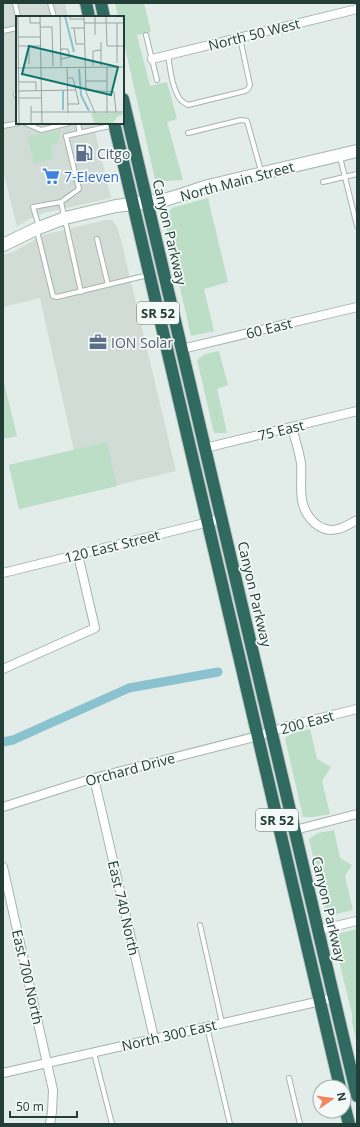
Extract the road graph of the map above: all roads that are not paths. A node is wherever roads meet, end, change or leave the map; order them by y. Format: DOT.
graph roads {
  1 [pos="15,3"];
  2 [pos="50,3"];
  3 [pos="86,3"];
  4 [pos="100,3"];
  5 [pos="357,9"];
  6 [pos="18,16"];
  7 [pos="54,16"];
  8 [pos="89,16"];
  9 [pos="104,16"];
  10 [pos="16,28"];
  11 [pos="3,31"];
  12 [pos="146,36"];
  13 [pos="240,38"];
  14 [pos="168,55"];
  15 [pos="152,59"];
  16 [pos="157,80"];
  17 [pos="124,103"];
  18 [pos="16,124"];
  19 [pos="27,124"];
  20 [pos="65,124"];
  21 [pos="78,124"];
  22 [pos="114,124"];
  23 [pos="3,126"];
  24 [pos="80,132"];
  25 [pos="188,134"];
  26 [pos="357,151"];
  27 [pos="340,155"];
  28 [pos="262,173"];
  29 [pos="357,174"];
  30 [pos="345,176"];
  31 [pos="323,182"];
  32 [pos="61,202"];
  33 [pos="147,203"];
  34 [pos="133,204"];
  35 [pos="65,218"];
  36 [pos="357,226"];
  37 [pos="37,228"];
  38 [pos="97,239"];
  39 [pos="3,245"];
  40 [pos="150,275"];
  41 [pos="108,285"];
  42 [pos="82,292"];
  43 [pos="357,307"];
  44 [pos="182,349"];
  45 [pos="357,411"];
  46 [pos="292,427"];
  47 [pos="205,448"];
  48 [pos="222,518"];
  49 [pos="357,520"];
  50 [pos="207,522"];
  51 [pos="78,555"];
  52 [pos="3,573"];
  53 [pos="3,669"];
  54 [pos="357,709"];
  55 [pos="271,732"];
  56 [pos="258,736"];
  57 [pos="94,778"];
  58 [pos="3,806"];
  59 [pos="357,814"];
  60 [pos="294,830"];
  61 [pos="3,867"];
  62 [pos="357,921"];
  63 [pos="200,925"];
  64 [pos="318,930"];
  65 [pos="334,998"];
  66 [pos="320,1001"];
  67 [pos="222,1023"];
  68 [pos="207,1026"];
  69 [pos="154,1038"];
  70 [pos="94,1052"];
  71 [pos="47,1063"];
  72 [pos="3,1073"];
  73 [pos="289,1078"];
  74 [pos="338,1079"];
  75 [pos="357,1096"];
  76 [pos="50,1124"];
  77 [pos="112,1124"];
  78 [pos="230,1124"];
  79 [pos="300,1124"];
  1 -- 6 [label="lane"];
  2 -- 7 [label="lane"];
  3 -- 8 [label="highway"];
  4 -- 9 [label="highway"];
  5 -- 13 [label="street, North 50 West"];
  10 -- 11 [label="lane"];
  12 -- 15 [label="lane"];
  13 -- 14 [label="street, North 50 West"];
  13 -- 14 [label="lane"];
  14 -- 15 [label="street, North 50 West"];
  15 -- 16 [label="lane"];
  17 -- 33 [label="highway, Canyon Parkway / SR 52"];
  18 -- 23 [label="lane"];
  19 -- 20 [label="lane"];
  21 -- 24 [label="lane"];
  22 -- 24 [label="lane"];
  22 -- 34 [label="highway, SR 52"];
  24 -- 32 [label="lane"];
  25 -- 28 [label="lane"];
  26 -- 27 [label="street, North Main Street"];
  27 -- 28 [label="street, North Main Street"];
  27 -- 30 [label="lane"];
  28 -- 33 [label="street, North Main Street"];
  29 -- 30 [label="lane"];
  30 -- 31 [label="lane"];
  30 -- 36 [label="lane"];
  32 -- 35 [label="lane"];
  32 -- 37 [label="lane"];
  33 -- 34 [label="street, North Main Street"];
  33 -- 44 [label="highway, Canyon Parkway / SR 52"];
  34 -- 35 [label="street, North Main Street"];
  34 -- 40 [label="highway, SR 52"];
  35 -- 37 [label="street, North Main Street"];
  35 -- 42 [label="lane"];
  37 -- 39 [label="street, North Main Street"];
  37 -- 42 [label="lane"];
  38 -- 41 [label="lane"];
  40 -- 41 [label="lane"];
  40 -- 50 [label="highway, SR 52"];
  41 -- 42 [label="lane"];
  43 -- 44 [label="street, 60 East"];
  44 -- 47 [label="highway, Canyon Parkway / SR 52"];
  45 -- 46 [label="street, 75 East"];
  46 -- 47 [label="street, 75 East"];
  46 -- 49 [label="street"];
  47 -- 48 [label="highway, Canyon Parkway / SR 52"];
  48 -- 50 [label="street, 120 East Street"];
  48 -- 55 [label="highway, Canyon Parkway / SR 52"];
  50 -- 51 [label="street, 120 East Street"];
  50 -- 56 [label="highway, SR 52"];
  51 -- 52 [label="street, 120 East Street"];
  51 -- 53 [label="street"];
  54 -- 55 [label="street, 200 East"];
  55 -- 56 [label="street, 200 East"];
  55 -- 60 [label="highway, Canyon Parkway / SR 52"];
  56 -- 57 [label="street, Orchard Drive"];
  56 -- 66 [label="highway, SR 52"];
  57 -- 58 [label="street, Orchard Drive"];
  57 -- 69 [label="street, East 740 North"];
  59 -- 60 [label="street"];
  60 -- 64 [label="highway, Canyon Parkway / SR 52"];
  61 -- 71 [label="street, East 700 North"];
  62 -- 64 [label="street"];
  63 -- 67 [label="lane"];
  64 -- 65 [label="highway, Canyon Parkway / SR 52"];
  65 -- 66 [label="street, North 300 East"];
  65 -- 75 [label="highway, Canyon Parkway / SR 52"];
  66 -- 67 [label="street, North 300 East"];
  66 -- 74 [label="highway, SR 52"];
  67 -- 68 [label="street, North 300 East"];
  68 -- 69 [label="street, North 300 East"];
  68 -- 78 [label="lane"];
  69 -- 70 [label="street, North 300 East"];
  70 -- 71 [label="street, North 300 East"];
  70 -- 77 [label="lane"];
  71 -- 72 [label="street, North 300 East"];
  71 -- 76 [label="street, East 700 North"];
  73 -- 79 [label="lane"];
}
